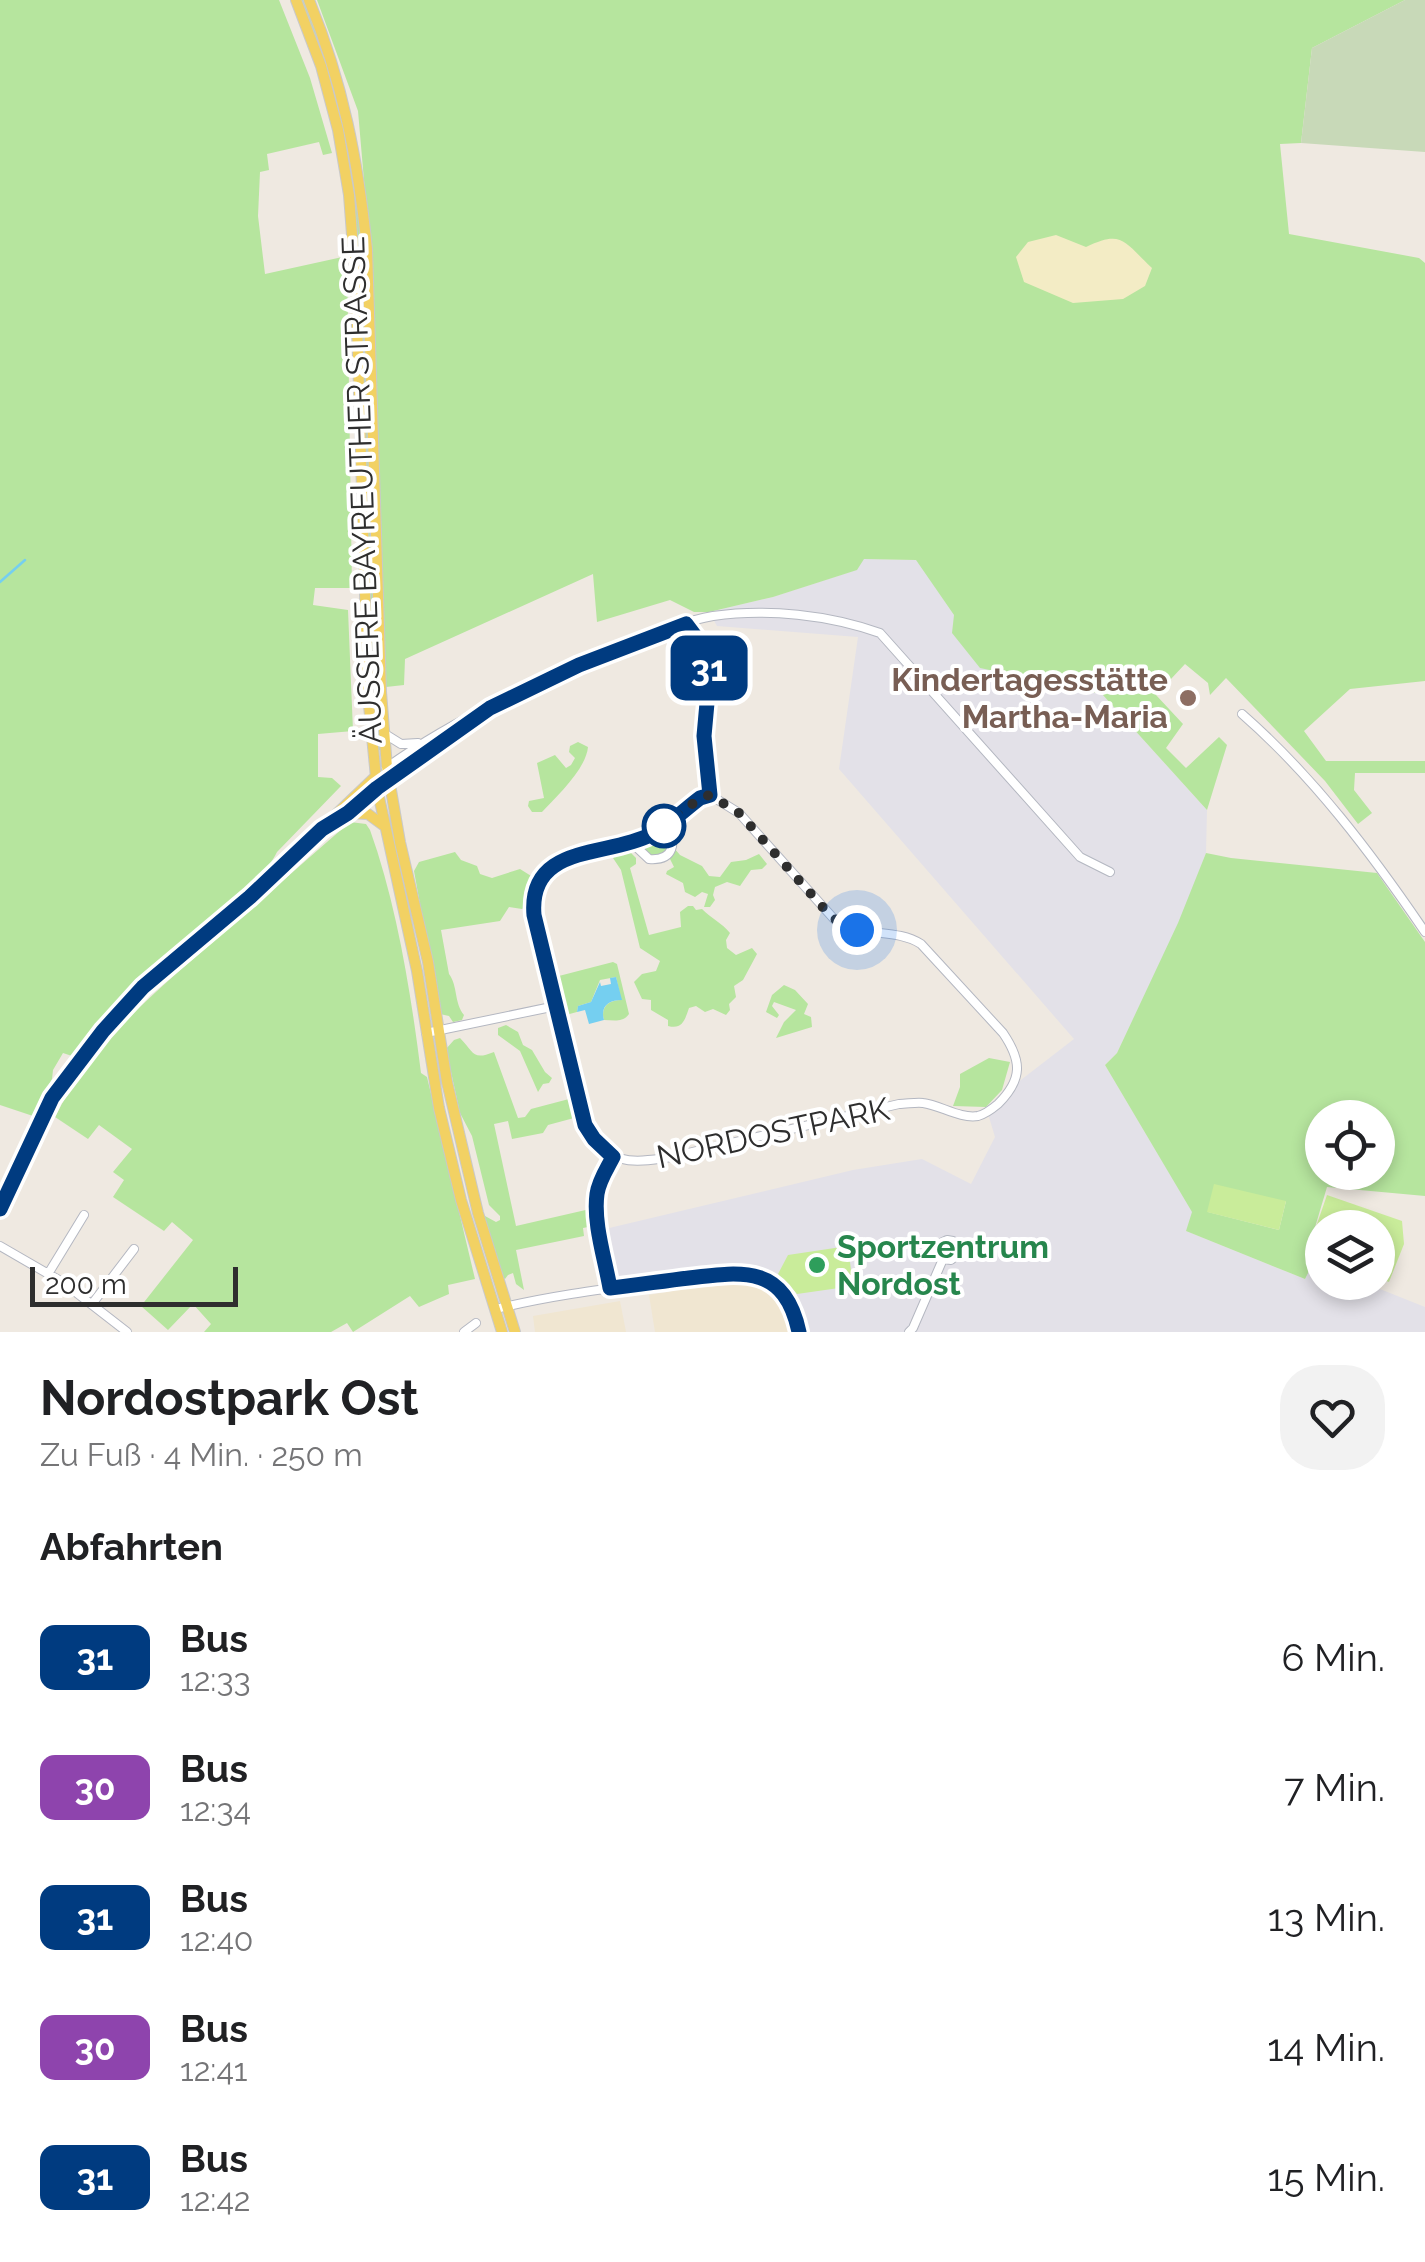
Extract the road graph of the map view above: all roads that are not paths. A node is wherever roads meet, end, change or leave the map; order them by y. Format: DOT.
graph roads {
  1 [pos="296,0"];
  2 [pos="309,0"];
  3 [pos="686,624"];
  4 [pos="490,708"];
  5 [pos="1242,714"];
  6 [pos="384,732"];
  7 [pos="422,742"];
  8 [pos="387,767"];
  9 [pos="389,780"];
  10 [pos="376,782"];
  11 [pos="710,795"];
  12 [pos="348,813"];
  13 [pos="667,824"];
  14 [pos="325,826"];
  15 [pos="384,826"];
  16 [pos="632,843"];
  17 [pos="1110,872"];
  18 [pos="1425,932"];
  19 [pos="556,1006"];
  20 [pos="432,1032"];
  21 [pos="613,1157"];
  22 [pos="0,1209"];
  23 [pos="84,1215"];
  24 [pos="0,1246"];
  25 [pos="134,1249"];
  26 [pos="943,1259"];
  27 [pos="48,1274"];
  28 [pos="610,1288"];
  29 [pos="92,1304"];
  30 [pos="502,1308"];
  31 [pos="476,1323"];
  32 [pos="128,1332"];
  33 [pos="464,1332"];
  34 [pos="502,1332"];
  35 [pos="514,1332"];
  36 [pos="799,1332"];
  37 [pos="909,1332"];
  1 -- 10 [label="main road, ÄUSSERE BAYREUTHER STRASSE"];
  2 -- 6 [label="main road, ÄUSSERE BAYREUTHER STRASSE"];
  3 -- 4 [label="street"];
  3 -- 11 [label="street"];
  3 -- 17 [label="street"];
  4 -- 7 [label="street"];
  4 -- 9 [label="street"];
  5 -- 18 [label="street"];
  6 -- 7 [label="street"];
  6 -- 8 [label="main road, ÄUSSERE BAYREUTHER STRASSE"];
  7 -- 8 [label="street"];
  8 -- 9 [label="main road, ÄUSSERE BAYREUTHER STRASSE"];
  8 -- 10 [label="street"];
  9 -- 10 [label="main road"];
  9 -- 20 [label="main road, ÄUSSERE BAYREUTHER STRASSE"];
  10 -- 12 [label="main road"];
  10 -- 14 [label="main road"];
  10 -- 15 [label="main road, ÄUSSERE BAYREUTHER STRASSE"];
  11 -- 13 [label="street, NORDOSTPARK"];
  11 -- 21 [label="street, NORDOSTPARK"];
  12 -- 14 [label="main road"];
  12 -- 15 [label="main road"];
  13 -- 16 [label="street, NORDOSTPARK"];
  13 -- 16 [label="street, NORDOSTPARK"];
  14 -- 22 [label="main road"];
  15 -- 20 [label="main road, ÄUSSERE BAYREUTHER STRASSE"];
  16 -- 19 [label="street, NORDOSTPARK"];
  19 -- 20 [label="street"];
  19 -- 21 [label="street, NORDOSTPARK"];
  20 -- 30 [label="main road, ÄUSSERE BAYREUTHER STRASSE"];
  21 -- 28 [label="street, NORDOSTPARK"];
  23 -- 27 [label="street"];
  24 -- 27 [label="street"];
  25 -- 29 [label="street"];
  26 -- 37 [label="street"];
  27 -- 29 [label="street"];
  28 -- 30 [label="street"];
  28 -- 36 [label="street"];
  29 -- 32 [label="street"];
  30 -- 34 [label="main road, ÄUSSERE BAYREUTHER STRASSE"];
  30 -- 35 [label="main road, ÄUSSERE BAYREUTHER STRASSE"];
  31 -- 33 [label="street"];
}
